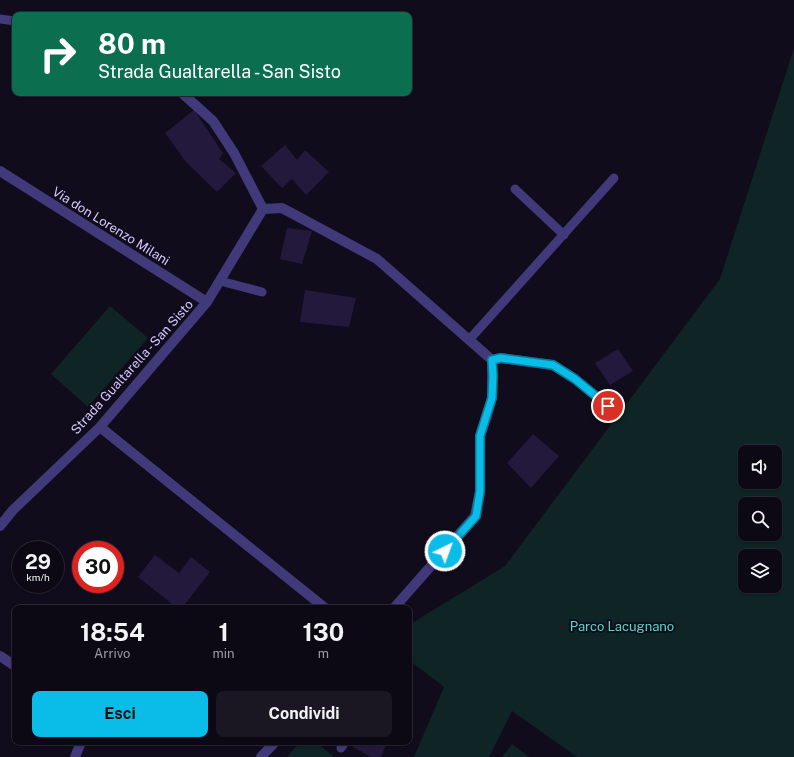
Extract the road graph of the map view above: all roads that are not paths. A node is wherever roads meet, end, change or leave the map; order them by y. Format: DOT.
graph roads {
  1 [pos="0,19"];
  2 [pos="12,21"];
  3 [pos="185,96"];
  4 [pos="0,171"];
  5 [pos="614,178"];
  6 [pos="515,190"];
  7 [pos="263,209"];
  8 [pos="564,235"];
  9 [pos="220,281"];
  10 [pos="262,292"];
  11 [pos="207,302"];
  12 [pos="469,340"];
  13 [pos="492,360"];
  14 [pos="608,406"];
  15 [pos="100,427"];
  16 [pos="0,526"];
  17 [pos="321,605"];
  18 [pos="397,605"];
  19 [pos="0,656"];
  20 [pos="12,664"];
  21 [pos="80,745"];
  22 [pos="272,745"];
  23 [pos="75,757"];
  24 [pos="261,757"];
  1 -- 2 [label="lane"];
  3 -- 7 [label="street"];
  4 -- 11 [label="street, Via don Lorenzo Milani"];
  5 -- 8 [label="lane"];
  6 -- 8 [label="lane"];
  7 -- 9 [label="street, Strada Gualtarella - San Sisto"];
  7 -- 12 [label="street"];
  8 -- 12 [label="lane"];
  9 -- 10 [label="lane"];
  9 -- 11 [label="street, Strada Gualtarella - San Sisto"];
  11 -- 15 [label="street, Strada Gualtarella - San Sisto"];
  12 -- 13 [label="street"];
  13 -- 14 [label="street"];
  13 -- 18 [label="street"];
  15 -- 16 [label="street, Strada Gualtarella - San Sisto"];
  15 -- 17 [label="street"];
  19 -- 20 [label="street"];
  21 -- 23 [label="street"];
  22 -- 24 [label="street"];
}
